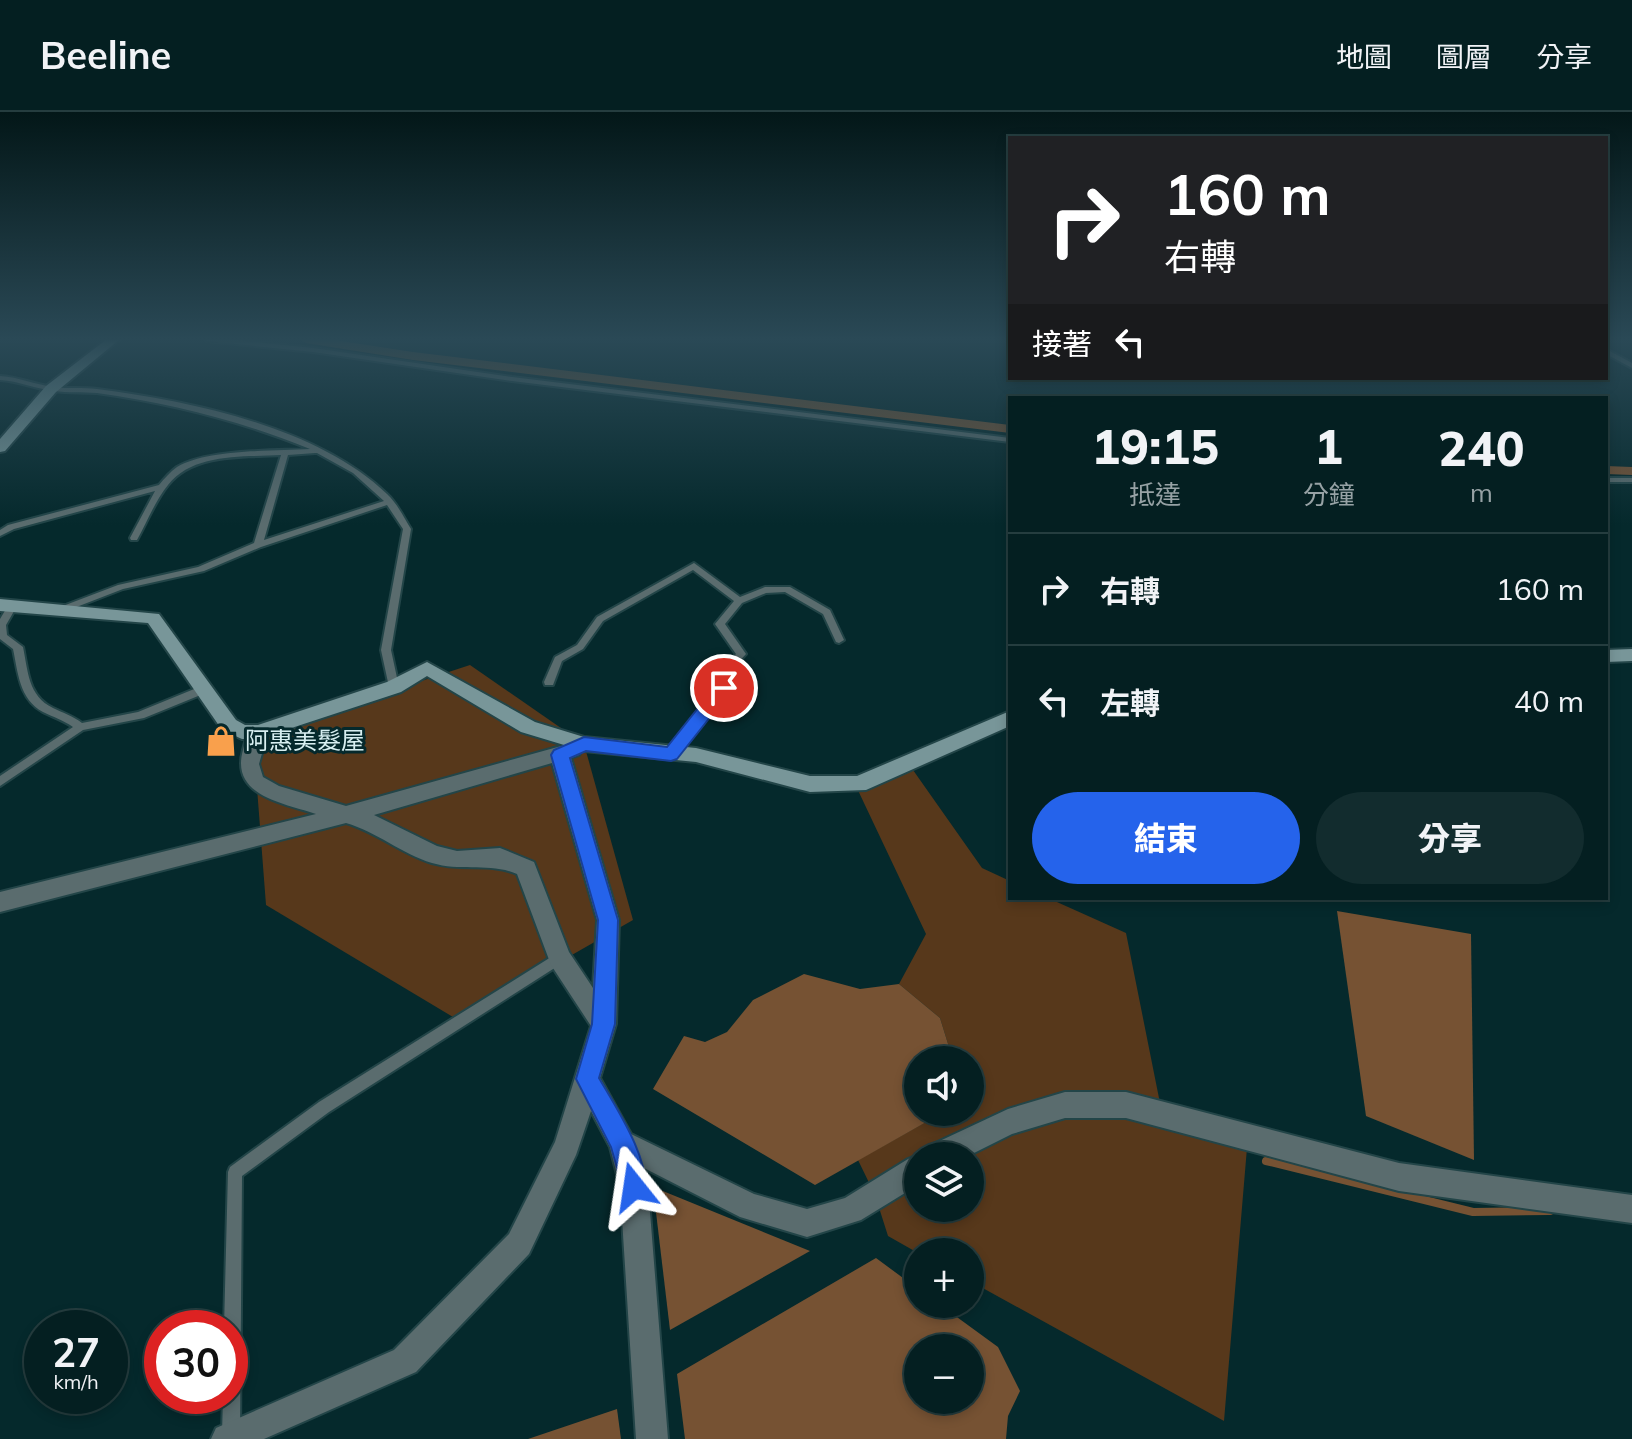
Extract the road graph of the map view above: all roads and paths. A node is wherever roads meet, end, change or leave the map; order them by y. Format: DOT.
graph roads {
  1 [pos="41,401"];
  2 [pos="150,401"];
  3 [pos="691,401"];
  4 [pos="1008,440"];
  5 [pos="0,448"];
  6 [pos="319,451"];
  7 [pos="285,453"];
  8 [pos="1608,480"];
  9 [pos="1632,480"];
  10 [pos="162,487"];
  11 [pos="388,502"];
  12 [pos="0,533"];
  13 [pos="134,538"];
  14 [pos="258,545"];
  15 [pos="739,601"];
  16 [pos="6,606"];
  17 [pos="58,611"];
  18 [pos="839,640"];
  19 [pos="1632,655"];
  20 [pos="1608,656"];
  21 [pos="549,682"];
  22 [pos="394,687"];
  23 [pos="204,689"];
  24 [pos="1008,719"];
  25 [pos="80,727"];
  26 [pos="258,732"];
  27 [pos="572,750"];
  28 [pos="671,754"];
  29 [pos="0,782"];
  30 [pos="345,815"];
  31 [pos="0,902"];
  32 [pos="559,958"];
  33 [pos="604,1024"];
  34 [pos="587,1079"];
  35 [pos="967,1142"];
  36 [pos="622,1143"];
  37 [pos="904,1178"];
  38 [pos="1632,1209"];
  39 [pos="229,1438"];
  40 [pos="652,1439"];
  1 -- 5 [label="main road"];
  2 -- 6 [label="lane"];
  3 -- 4 [label="lane"];
  6 -- 7 [label="lane"];
  6 -- 11 [label="lane"];
  7 -- 10 [label="lane"];
  7 -- 14 [label="lane"];
  8 -- 9 [label="lane"];
  10 -- 12 [label="lane"];
  10 -- 13 [label="lane"];
  11 -- 14 [label="lane"];
  11 -- 22 [label="lane"];
  14 -- 17 [label="lane"];
  15 -- 18 [label="lane"];
  15 -- 21 [label="lane"];
  15 -- 28 [label="lane"];
  16 -- 17 [label="main road"];
  16 -- 25 [label="lane"];
  17 -- 23 [label="main road"];
  19 -- 20 [label="main road"];
  22 -- 26 [label="main road"];
  22 -- 27 [label="main road"];
  23 -- 25 [label="lane"];
  23 -- 26 [label="main road"];
  24 -- 28 [label="main road"];
  25 -- 29 [label="lane"];
  26 -- 30 [label="street"];
  27 -- 28 [label="main road"];
  27 -- 30 [label="street"];
  27 -- 33 [label="street"];
  30 -- 31 [label="street"];
  30 -- 32 [label="street"];
  32 -- 33 [label="street"];
  32 -- 39 [label="lane"];
  33 -- 34 [label="street"];
  34 -- 36 [label="street"];
  34 -- 39 [label="street"];
  35 -- 38 [label="street"];
  36 -- 37 [label="street"];
  36 -- 40 [label="street"];
}
